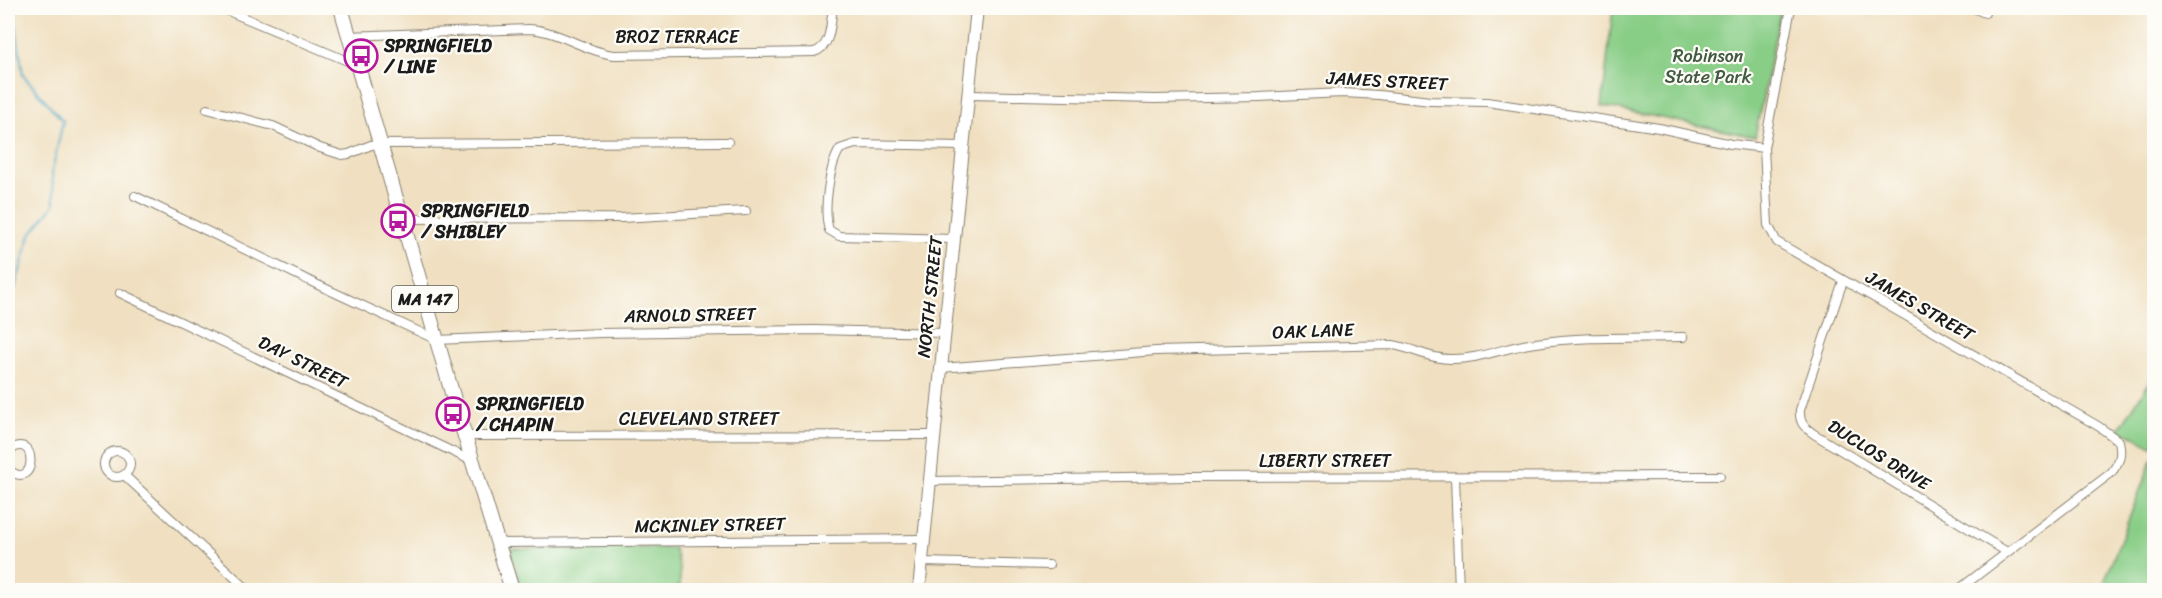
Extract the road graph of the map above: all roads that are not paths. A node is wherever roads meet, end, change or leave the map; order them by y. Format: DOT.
graph roads {
  1 [pos="221,8"];
  2 [pos="340,8"];
  3 [pos="833,8"];
  4 [pos="977,8"];
  5 [pos="1791,8"];
  6 [pos="1973,8"];
  7 [pos="233,10"];
  8 [pos="1985,13"];
  9 [pos="349,36"];
  10 [pos="357,65"];
  11 [pos="969,95"];
  12 [pos="207,109"];
  13 [pos="728,142"];
  14 [pos="380,144"];
  15 [pos="963,146"];
  16 [pos="1764,148"];
  17 [pos="135,196"];
  18 [pos="746,211"];
  19 [pos="402,219"];
  20 [pos="954,239"];
  21 [pos="1843,281"];
  22 [pos="120,293"];
  23 [pos="944,333"];
  24 [pos="1683,337"];
  25 [pos="437,340"];
  26 [pos="941,368"];
  27 [pos="934,435"];
  28 [pos="465,436"];
  29 [pos="8,452"];
  30 [pos="472,461"];
  31 [pos="8,470"];
  32 [pos="123,475"];
  33 [pos="1720,476"];
  34 [pos="1455,477"];
  35 [pos="930,481"];
  36 [pos="924,539"];
  37 [pos="497,543"];
  38 [pos="2007,552"];
  39 [pos="921,561"];
  40 [pos="1049,565"];
  41 [pos="248,591"];
  42 [pos="512,591"];
  43 [pos="919,591"];
  44 [pos="1459,591"];
  45 [pos="1958,591"];
  1 -- 7 [label="street"];
  2 -- 9 [label="main road, MA 147"];
  3 -- 9 [label="street, BROZ TERRACE"];
  4 -- 11 [label="main road, NORTH STREET"];
  5 -- 16 [label="street, JAMES STREET"];
  6 -- 8 [label="street"];
  7 -- 10 [label="street"];
  9 -- 10 [label="main road, MA 147"];
  10 -- 14 [label="main road, MA 147"];
  11 -- 15 [label="main road, NORTH STREET"];
  11 -- 16 [label="street, JAMES STREET"];
  12 -- 14 [label="street"];
  13 -- 14 [label="street"];
  14 -- 19 [label="main road, MA 147"];
  15 -- 20 [label="main road, NORTH STREET"];
  15 -- 20 [label="street"];
  16 -- 21 [label="street, JAMES STREET"];
  17 -- 25 [label="street"];
  18 -- 19 [label="street"];
  19 -- 25 [label="main road, MA 147"];
  20 -- 23 [label="main road, NORTH STREET"];
  21 -- 38 [label="street, DUCLOS DRIVE"];
  21 -- 38 [label="street, JAMES STREET"];
  22 -- 30 [label="street, DAY STREET"];
  23 -- 25 [label="street, ARNOLD STREET"];
  23 -- 26 [label="main road, NORTH STREET"];
  24 -- 26 [label="street, OAK LANE"];
  25 -- 28 [label="main road, MA 147"];
  26 -- 27 [label="main road, NORTH STREET"];
  27 -- 28 [label="street, CLEVELAND STREET"];
  27 -- 35 [label="main road, NORTH STREET"];
  28 -- 30 [label="main road, MA 147"];
  29 -- 31 [label="street"];
  30 -- 37 [label="main road, MA 147"];
  32 -- 41 [label="street"];
  33 -- 34 [label="street, LIBERTY STREET"];
  34 -- 35 [label="street, LIBERTY STREET"];
  34 -- 44 [label="street"];
  35 -- 36 [label="main road, NORTH STREET"];
  36 -- 37 [label="street, MCKINLEY STREET"];
  36 -- 39 [label="main road, NORTH STREET"];
  37 -- 42 [label="main road, MA 147"];
  38 -- 45 [label="street"];
  39 -- 40 [label="street"];
  39 -- 43 [label="main road, NORTH STREET"];
}
